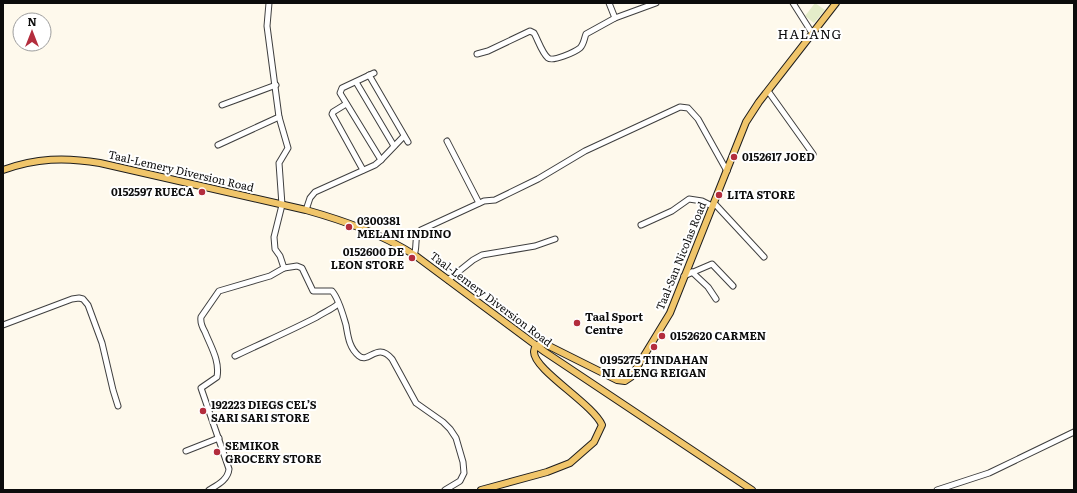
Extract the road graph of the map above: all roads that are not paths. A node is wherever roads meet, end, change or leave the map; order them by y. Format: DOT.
graph roads {
  1 [pos="270,3"];
  2 [pos="609,3"];
  3 [pos="656,3"];
  4 [pos="793,3"];
  5 [pos="836,3"];
  6 [pos="615,18"];
  7 [pos="812,33"];
  8 [pos="477,54"];
  9 [pos="374,73"];
  10 [pos="369,75"];
  11 [pos="356,82"];
  12 [pos="276,85"];
  13 [pos="768,91"];
  14 [pos="391,100"];
  15 [pos="385,103"];
  16 [pos="346,104"];
  17 [pos="222,105"];
  18 [pos="279,117"];
  19 [pos="404,136"];
  20 [pos="408,142"];
  21 [pos="447,142"];
  22 [pos="218,145"];
  23 [pos="394,146"];
  24 [pos="813,154"];
  25 [pos="381,160"];
  26 [pos="3,170"];
  27 [pos="363,170"];
  28 [pos="727,171"];
  29 [pos="480,203"];
  30 [pos="282,205"];
  31 [pos="713,205"];
  32 [pos="306,210"];
  33 [pos="641,225"];
  34 [pos="555,238"];
  35 [pos="414,255"];
  36 [pos="764,257"];
  37 [pos="284,268"];
  38 [pos="692,272"];
  39 [pos="684,276"];
  40 [pos="448,280"];
  41 [pos="733,286"];
  42 [pos="716,299"];
  43 [pos="338,304"];
  44 [pos="3,325"];
  45 [pos="536,346"];
  46 [pos="235,356"];
  47 [pos="118,406"];
  48 [pos="1074,432"];
  49 [pos="219,438"];
  50 [pos="186,451"];
  51 [pos="209,490"];
  52 [pos="445,490"];
  53 [pos="481,490"];
  54 [pos="752,490"];
  55 [pos="937,490"];
  1 -- 12 [label="street"];
  2 -- 6 [label="street"];
  3 -- 6 [label="street"];
  4 -- 7 [label="street"];
  5 -- 7 [label="main road, Taal-San Nicolas Road"];
  6 -- 8 [label="street"];
  7 -- 13 [label="main road, Taal-San Nicolas Road"];
  9 -- 10 [label="street"];
  10 -- 11 [label="street"];
  10 -- 15 [label="street"];
  11 -- 16 [label="street"];
  11 -- 23 [label="street"];
  12 -- 17 [label="street"];
  12 -- 18 [label="street"];
  13 -- 24 [label="street"];
  13 -- 28 [label="main road, Taal-San Nicolas Road"];
  14 -- 15 [label="street"];
  15 -- 19 [label="street"];
  16 -- 25 [label="street"];
  16 -- 27 [label="street"];
  18 -- 22 [label="street"];
  18 -- 30 [label="street"];
  19 -- 20 [label="street"];
  19 -- 23 [label="street"];
  21 -- 29 [label="street"];
  23 -- 25 [label="street"];
  25 -- 27 [label="street"];
  26 -- 30 [label="main road, Taal-Lemery Diversion Road"];
  27 -- 32 [label="street"];
  28 -- 29 [label="street"];
  28 -- 31 [label="main road, Taal-San Nicolas Road"];
  29 -- 35 [label="street"];
  30 -- 32 [label="main road, Taal-Lemery Diversion Road"];
  30 -- 37 [label="street"];
  31 -- 33 [label="street"];
  31 -- 36 [label="street"];
  31 -- 39 [label="main road, Taal-San Nicolas Road"];
  32 -- 35 [label="main road, Taal-Lemery Diversion Road"];
  34 -- 40 [label="street"];
  35 -- 40 [label="main road, Taal-Lemery Diversion Road"];
  37 -- 43 [label="street"];
  37 -- 49 [label="street"];
  38 -- 39 [label="street"];
  38 -- 41 [label="street"];
  38 -- 42 [label="street"];
  39 -- 45 [label="main road, Taal-San Nicolas Road"];
  40 -- 45 [label="main road, Taal-Lemery Diversion Road"];
  43 -- 46 [label="street"];
  43 -- 52 [label="street"];
  44 -- 47 [label="street"];
  45 -- 53 [label="main road"];
  45 -- 54 [label="main road, Taal-Lemery Diversion Road"];
  48 -- 55 [label="street"];
  49 -- 50 [label="street"];
  49 -- 51 [label="street"];
}
